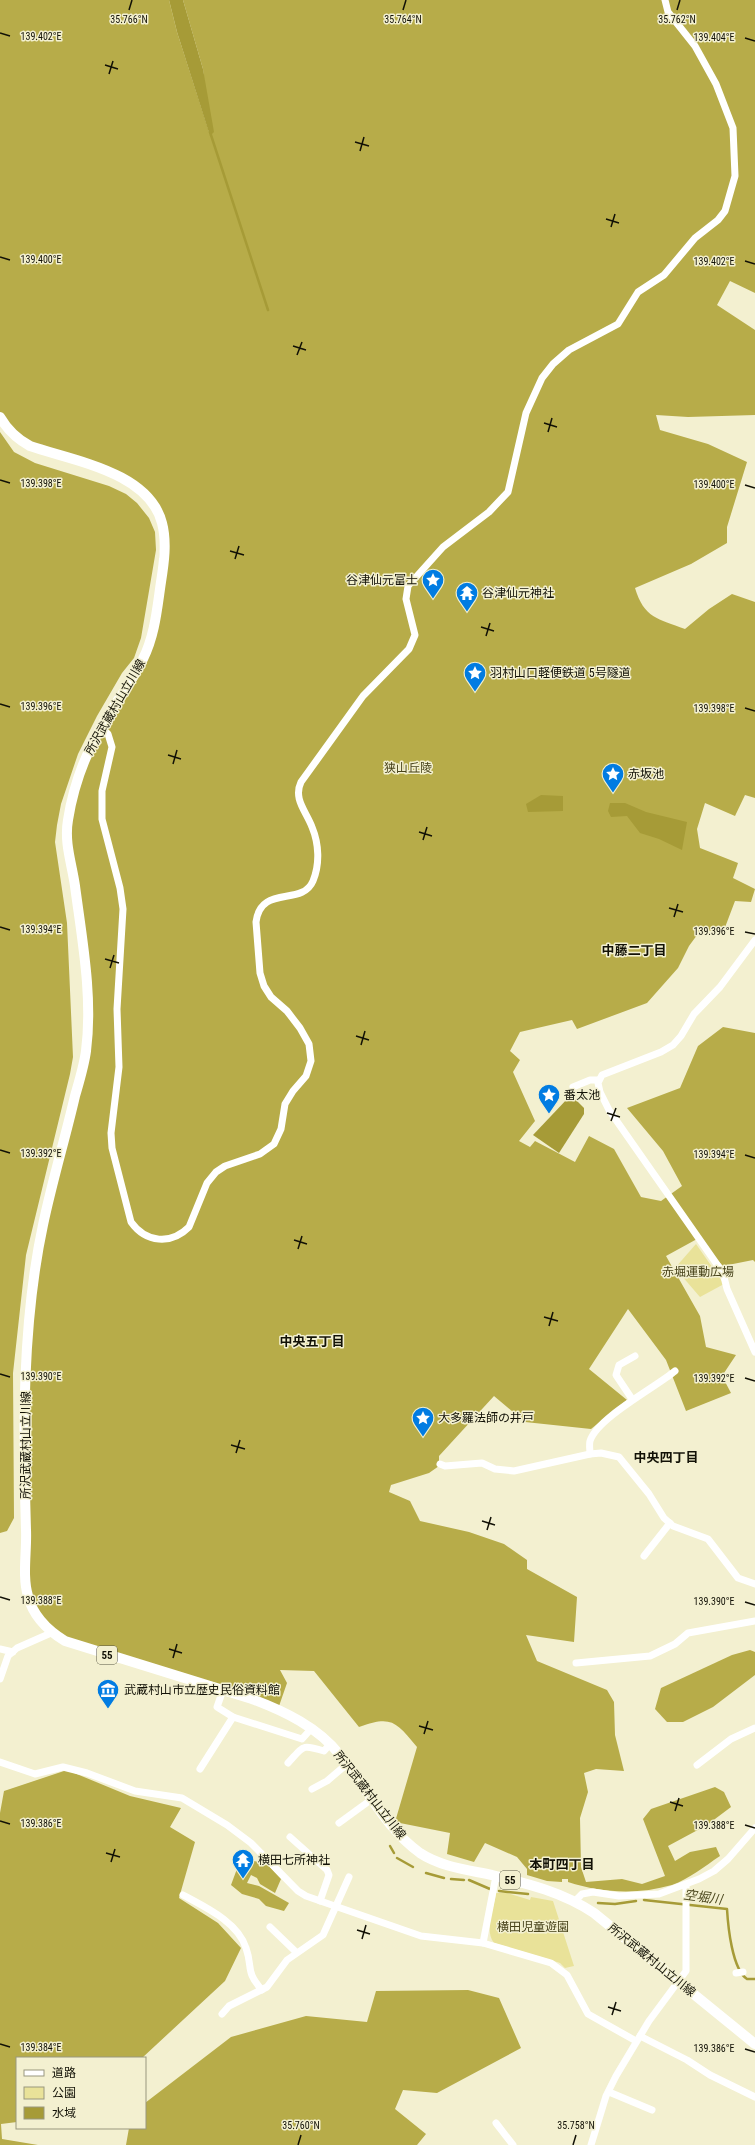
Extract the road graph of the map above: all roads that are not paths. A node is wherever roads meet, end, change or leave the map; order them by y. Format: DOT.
graph roads {
  1 [pos="665,0"];
  2 [pos="0,417"];
  3 [pos="101,727"];
  4 [pos="755,940"];
  5 [pos="598,1080"];
  6 [pos="574,1087"];
  7 [pos="755,1352"];
  8 [pos="635,1356"];
  9 [pos="675,1371"];
  10 [pos="632,1399"];
  11 [pos="590,1454"];
  12 [pos="440,1464"];
  13 [pos="670,1523"];
  14 [pos="644,1556"];
  15 [pos="755,1584"];
  16 [pos="755,1621"];
  17 [pos="51,1633"];
  18 [pos="0,1649"];
  19 [pos="13,1652"];
  20 [pos="576,1663"];
  21 [pos="0,1679"];
  22 [pos="222,1690"];
  23 [pos="233,1717"];
  24 [pos="755,1728"];
  25 [pos="311,1729"];
  26 [pos="330,1744"];
  27 [pos="0,1762"];
  28 [pos="288,1763"];
  29 [pos="347,1764"];
  30 [pos="697,1765"];
  31 [pos="200,1769"];
  32 [pos="312,1789"];
  33 [pos="372,1799"];
  34 [pos="338,1824"];
  35 [pos="754,1831"];
  36 [pos="290,1837"];
  37 [pos="496,1876"];
  38 [pos="348,1877"];
  39 [pos="686,1885"];
  40 [pos="183,1895"];
  41 [pos="320,1901"];
  42 [pos="575,1901"];
  43 [pos="336,1907"];
  44 [pos="270,1927"];
  45 [pos="483,1943"];
  46 [pos="296,1952"];
  47 [pos="679,1982"];
  48 [pos="262,1990"];
  49 [pos="222,2014"];
  50 [pos="638,2039"];
  51 [pos="755,2044"];
  52 [pos="608,2092"];
  53 [pos="753,2092"];
  54 [pos="652,2110"];
  55 [pos="496,2123"];
  56 [pos="513,2145"];
  57 [pos="591,2145"];
  1 -- 3 [label="street"];
  2 -- 3 [label="main road, 所沢武蔵村山立川線 / 55"];
  3 -- 17 [label="main road, 所沢武蔵村山立川線 / 55"];
  4 -- 5 [label="street"];
  5 -- 6 [label="street"];
  5 -- 7 [label="street"];
  8 -- 10 [label="street"];
  9 -- 10 [label="street"];
  10 -- 11 [label="street"];
  11 -- 12 [label="street"];
  11 -- 13 [label="street"];
  13 -- 14 [label="street"];
  13 -- 15 [label="street"];
  16 -- 20 [label="street"];
  17 -- 19 [label="street"];
  17 -- 22 [label="main road, 所沢武蔵村山立川線 / 55"];
  18 -- 19 [label="street"];
  19 -- 21 [label="street"];
  22 -- 23 [label="street"];
  22 -- 25 [label="main road, 所沢武蔵村山立川線 / 55"];
  23 -- 25 [label="street"];
  23 -- 31 [label="street"];
  24 -- 30 [label="street"];
  25 -- 26 [label="main road, 所沢武蔵村山立川線 / 55"];
  26 -- 28 [label="street"];
  26 -- 29 [label="main road, 所沢武蔵村山立川線 / 55"];
  27 -- 41 [label="street"];
  29 -- 32 [label="street"];
  29 -- 33 [label="main road, 所沢武蔵村山立川線 / 55"];
  33 -- 34 [label="street"];
  33 -- 37 [label="main road, 所沢武蔵村山立川線 / 55"];
  35 -- 39 [label="street"];
  36 -- 41 [label="street"];
  37 -- 42 [label="main road, 所沢武蔵村山立川線 / 55"];
  37 -- 45 [label="street"];
  38 -- 43 [label="street"];
  39 -- 42 [label="street"];
  39 -- 47 [label="street"];
  40 -- 48 [label="street"];
  41 -- 43 [label="street"];
  42 -- 47 [label="main road, 所沢武蔵村山立川線 / 55"];
  43 -- 45 [label="street"];
  43 -- 46 [label="street"];
  44 -- 46 [label="street"];
  45 -- 50 [label="street"];
  46 -- 48 [label="street"];
  47 -- 50 [label="street"];
  47 -- 51 [label="main road, 所沢武蔵村山立川線 / 55"];
  48 -- 49 [label="street"];
  50 -- 52 [label="street"];
  50 -- 53 [label="street"];
  52 -- 54 [label="street"];
  52 -- 57 [label="street"];
  55 -- 56 [label="street"];
}
